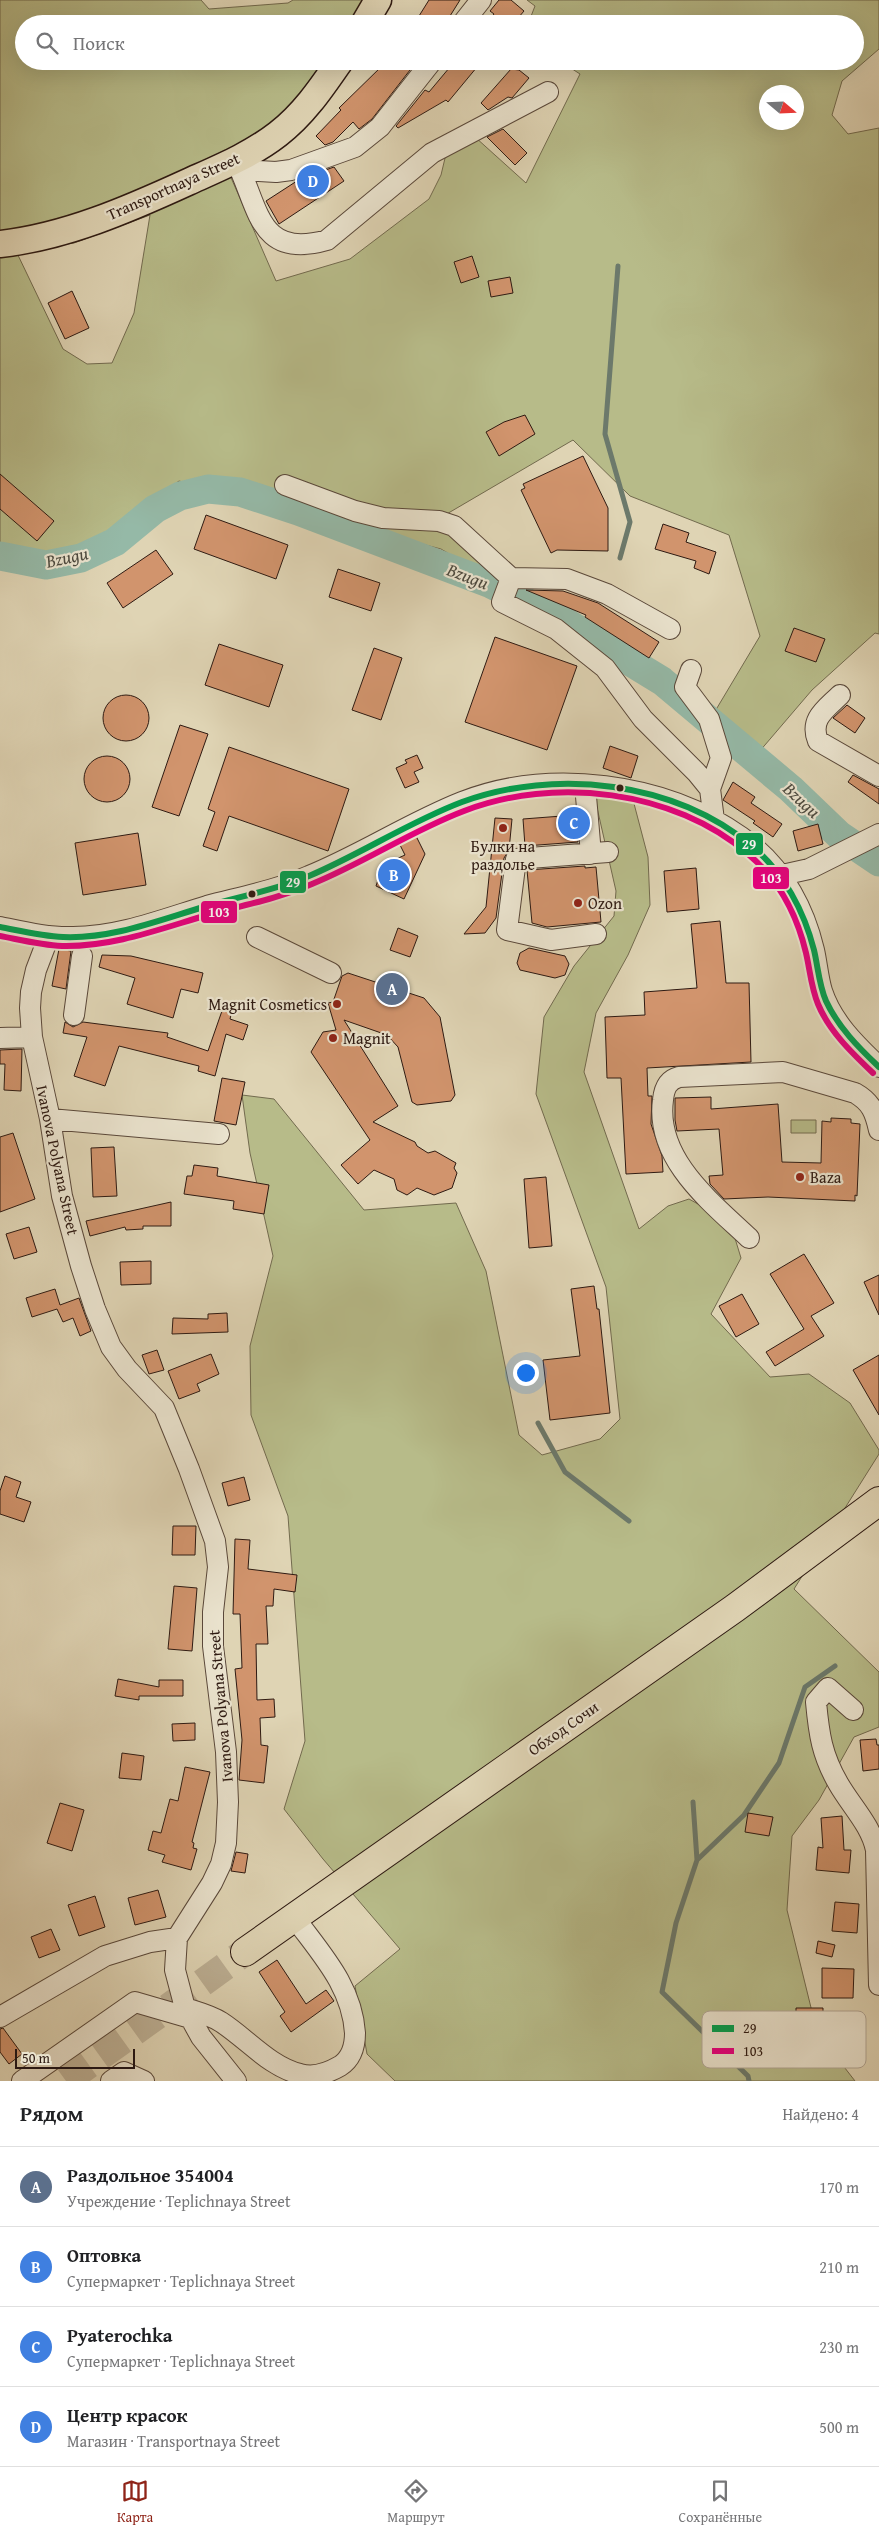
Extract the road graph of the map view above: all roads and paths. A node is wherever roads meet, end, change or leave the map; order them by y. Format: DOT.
graph roads {
  1 [pos="378,0"];
  2 [pos="481,0"];
  3 [pos="369,15"];
  4 [pos="469,15"];
  5 [pos="334,70"];
  6 [pos="425,70"];
  7 [pos="548,92"];
  8 [pos="239,165"];
  9 [pos="0,244"];
  10 [pos="285,485"];
  11 [pos="511,578"];
  12 [pos="670,628"];
  13 [pos="690,670"];
  14 [pos="840,695"];
  15 [pos="879,776"];
  16 [pos="585,785"];
  17 [pos="710,789"];
  18 [pos="714,820"];
  19 [pos="879,834"];
  20 [pos="782,875"];
  21 [pos="0,927"];
  22 [pos="596,934"];
  23 [pos="49,936"];
  24 [pos="257,937"];
  25 [pos="82,956"];
  26 [pos="331,973"];
  27 [pos="74,1015"];
  28 [pos="32,1037"];
  29 [pos="0,1038"];
  30 [pos="879,1067"];
  31 [pos="50,1119"];
  32 [pos="878,1123"];
  33 [pos="219,1134"];
  34 [pos="748,1238"];
  35 [pos="879,1501"];
  36 [pos="853,1710"];
  37 [pos="294,1917"];
  38 [pos="177,1938"];
  39 [pos="245,1952"];
  40 [pos="879,1985"];
  41 [pos="188,2013"];
  42 [pos="0,2017"];
  43 [pos="22,2081"];
  44 [pos="111,2081"];
  45 [pos="144,2081"];
  46 [pos="236,2081"];
  1 -- 3 [label="main road"];
  2 -- 4 [label="street"];
  5 -- 8 [label="main road, Transportnaya Street"];
  6 -- 8 [label="street"];
  7 -- 8 [label="street"];
  8 -- 9 [label="main road, Transportnaya Street"];
  10 -- 11 [label="street"];
  11 -- 12 [label="street"];
  11 -- 17 [label="street"];
  13 -- 17 [label="street"];
  14 -- 15 [label="street"];
  16 -- 18 [label="street"];
  16 -- 22 [label="street"];
  16 -- 23 [label="street"];
  17 -- 18 [label="street"];
  18 -- 20 [label="street"];
  19 -- 20 [label="street"];
  20 -- 30 [label="street"];
  21 -- 23 [label="street"];
  23 -- 28 [label="street, Ivanova Polyana Street"];
  24 -- 26 [label="street"];
  25 -- 27 [label="street"];
  28 -- 29 [label="street"];
  28 -- 31 [label="street, Ivanova Polyana Street"];
  31 -- 33 [label="street"];
  31 -- 38 [label="street, Ivanova Polyana Street"];
  32 -- 34 [label="street"];
  35 -- 37 [label="highway, Обход Сочи"];
  36 -- 40 [label="street"];
  37 -- 39 [label="highway, Обход Сочи"];
  37 -- 41 [label="street"];
  38 -- 41 [label="street"];
  38 -- 42 [label="street"];
  41 -- 43 [label="street"];
  41 -- 46 [label="street"];
  44 -- 45 [label="street"];
}
